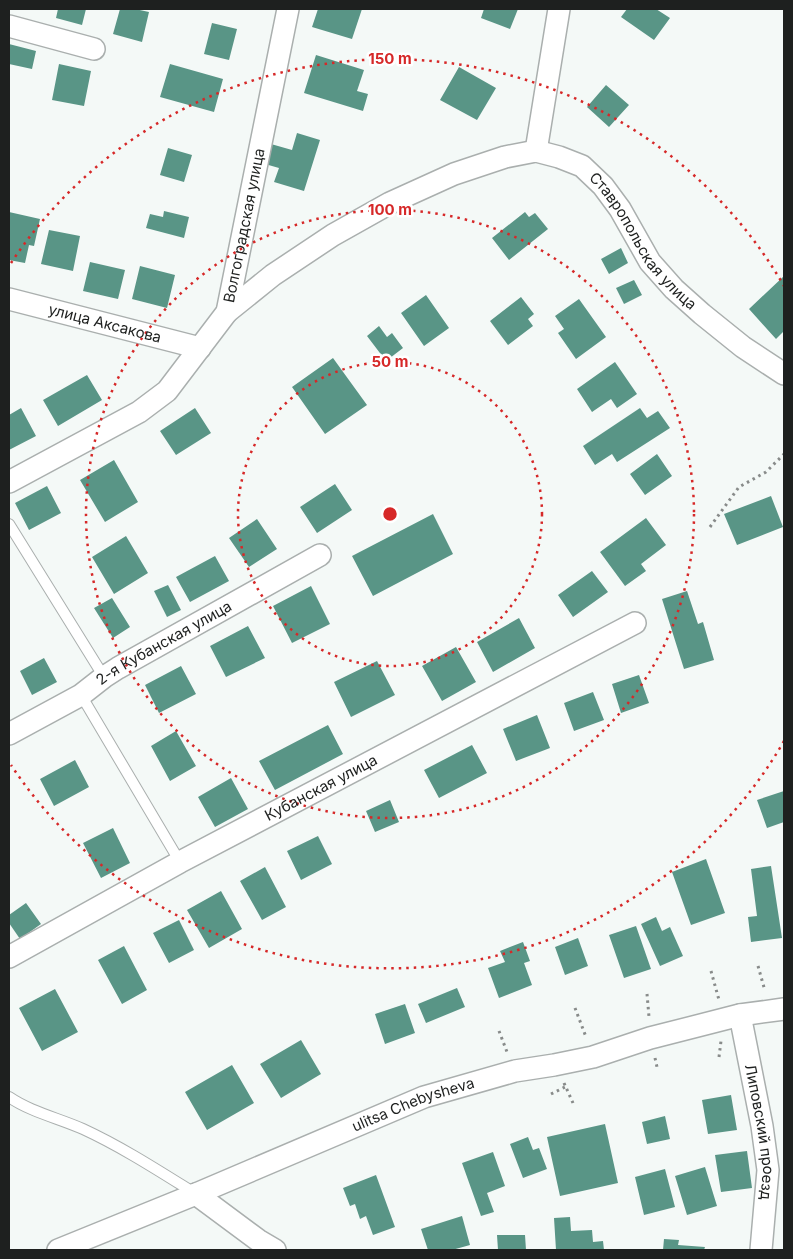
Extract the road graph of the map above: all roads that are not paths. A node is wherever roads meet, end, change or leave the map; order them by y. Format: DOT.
graph roads {
  1 [pos="288,9"];
  2 [pos="559,9"];
  3 [pos="9,26"];
  4 [pos="94,48"];
  5 [pos="536,151"];
  6 [pos="9,299"];
  7 [pos="227,312"];
  8 [pos="200,348"];
  9 [pos="784,374"];
  10 [pos="9,482"];
  11 [pos="9,524"];
  12 [pos="320,555"];
  13 [pos="635,623"];
  14 [pos="104,676"];
  15 [pos="81,695"];
  16 [pos="9,734"];
  17 [pos="180,862"];
  18 [pos="9,958"];
  19 [pos="777,1010"];
  20 [pos="740,1015"];
  21 [pos="9,1097"];
  22 [pos="196,1194"];
  23 [pos="58,1250"];
  24 [pos="275,1250"];
  25 [pos="762,1250"];
  1 -- 7 [label="street, Волгоградская улица"];
  2 -- 5 [label="street"];
  3 -- 4 [label="street"];
  5 -- 7 [label="street, Ставропольская улица"];
  5 -- 9 [label="street, Ставропольская улица"];
  6 -- 8 [label="street, улица Аксакова"];
  7 -- 8 [label="street, Волгоградская улица"];
  8 -- 10 [label="street, Волгоградская улица"];
  11 -- 14 [label="lane"];
  12 -- 14 [label="street, 2-я Кубанская улица"];
  13 -- 17 [label="street, Кубанская улица"];
  14 -- 15 [label="street, 2-я Кубанская улица"];
  15 -- 16 [label="street, 2-я Кубанская улица"];
  15 -- 17 [label="lane"];
  17 -- 18 [label="street, Кубанская улица"];
  19 -- 20 [label="street, ulitsa Chebysheva"];
  20 -- 22 [label="street, ulitsa Chebysheva"];
  20 -- 25 [label="street, Липовский проезд"];
  21 -- 22 [label="lane"];
  22 -- 23 [label="street, ulitsa Chebysheva"];
  22 -- 24 [label="street"];
}
